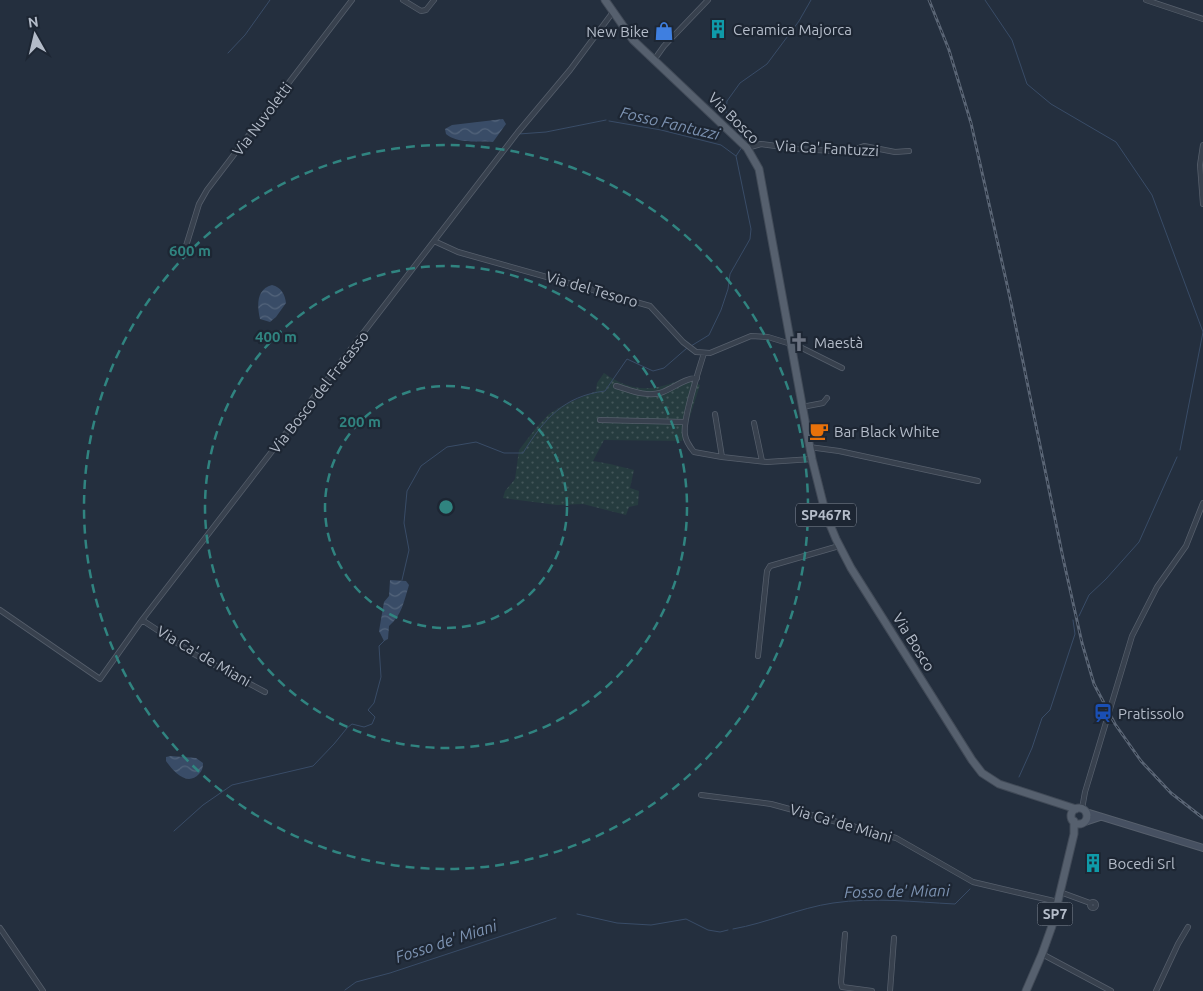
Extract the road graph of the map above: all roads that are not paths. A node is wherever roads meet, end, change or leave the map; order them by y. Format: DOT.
graph roads {
  1 [pos="352,0"];
  2 [pos="403,0"];
  3 [pos="434,0"];
  4 [pos="605,0"];
  5 [pos="708,0"];
  6 [pos="1146,0"];
  7 [pos="613,12"];
  8 [pos="1203,19"];
  9 [pos="654,60"];
  10 [pos="744,145"];
  11 [pos="1203,145"];
  12 [pos="909,151"];
  13 [pos="1203,204"];
  14 [pos="434,241"];
  15 [pos="186,246"];
  16 [pos="792,345"];
  17 [pos="704,353"];
  18 [pos="842,368"];
  19 [pos="697,378"];
  20 [pos="616,386"];
  21 [pos="827,398"];
  22 [pos="802,407"];
  23 [pos="715,414"];
  24 [pos="600,420"];
  25 [pos="685,422"];
  26 [pos="754,423"];
  27 [pos="809,447"];
  28 [pos="722,458"];
  29 [pos="812,460"];
  30 [pos="762,461"];
  31 [pos="978,481"];
  32 [pos="1203,503"];
  33 [pos="839,546"];
  34 [pos="0,610"];
  35 [pos="142,620"];
  36 [pos="758,656"];
  37 [pos="265,692"];
  38 [pos="701,795"];
  39 [pos="1054,803"];
  40 [pos="1081,810"];
  41 [pos="1104,817"];
  42 [pos="1073,820"];
  43 [pos="1084,822"];
  44 [pos="1074,834"];
  45 [pos="1203,848"];
  46 [pos="1060,892"];
  47 [pos="1058,902"];
  48 [pos="1090,904"];
  49 [pos="1188,927"];
  50 [pos="0,928"];
  51 [pos="845,934"];
  52 [pos="894,938"];
  53 [pos="1042,954"];
  54 [pos="1108,990"];
  55 [pos="43,991"];
  56 [pos="872,991"];
  57 [pos="890,991"];
  58 [pos="1026,991"];
  59 [pos="1156,991"];
  1 -- 15 [label="street, Via Nuvoletti"];
  2 -- 3 [label="street"];
  4 -- 7 [label="main road, Via Bosco / SP467R"];
  5 -- 9 [label="street"];
  6 -- 8 [label="street"];
  7 -- 9 [label="main road, Via Bosco / SP467R"];
  7 -- 14 [label="street, Via Bosco del Fracasso"];
  9 -- 10 [label="main road, Via Bosco / SP467R"];
  10 -- 12 [label="street, Via Ca' Fantuzzi"];
  10 -- 16 [label="main road, Via Bosco / SP467R"];
  11 -- 13 [label="street"];
  14 -- 17 [label="street, Via del Tesoro"];
  14 -- 35 [label="street, Via Bosco del Fracasso"];
  16 -- 17 [label="street"];
  16 -- 18 [label="street"];
  16 -- 22 [label="main road, Via Bosco / SP467R"];
  17 -- 19 [label="street"];
  19 -- 20 [label="street"];
  19 -- 25 [label="street"];
  21 -- 22 [label="street"];
  22 -- 27 [label="main road, Via Bosco / SP467R"];
  23 -- 28 [label="street"];
  24 -- 25 [label="street"];
  25 -- 28 [label="street"];
  26 -- 30 [label="street"];
  27 -- 29 [label="main road, Via Bosco / SP467R"];
  27 -- 31 [label="street"];
  28 -- 30 [label="street"];
  29 -- 30 [label="street"];
  29 -- 33 [label="main road, Via Bosco / SP467R"];
  32 -- 40 [label="street"];
  33 -- 36 [label="street"];
  33 -- 39 [label="main road, Via Bosco / SP467R"];
  34 -- 35 [label="street, Via Bosco del Fracasso"];
  35 -- 37 [label="street, Via Ca' de Miani"];
  38 -- 47 [label="street, Via Ca' de Miani"];
  39 -- 40 [label="main road, Via Bosco / SP467R"];
  39 -- 42 [label="main road, Via Bosco / SP467R"];
  40 -- 41 [label="main road, Via Bosco / SP467R"];
  40 -- 42 [label="main road"];
  40 -- 43 [label="main road"];
  41 -- 43 [label="main road, Via Bosco / SP467R"];
  41 -- 45 [label="main road, Via Bosco / SP467R"];
  42 -- 43 [label="main road, Via Bosco / SP467R"];
  42 -- 44 [label="main road, SP7"];
  43 -- 44 [label="main road, SP7"];
  44 -- 46 [label="main road, SP7"];
  46 -- 47 [label="main road, SP7"];
  46 -- 48 [label="street"];
  47 -- 53 [label="main road, SP7"];
  49 -- 59 [label="street"];
  50 -- 55 [label="street"];
  51 -- 56 [label="street"];
  52 -- 57 [label="street"];
  53 -- 54 [label="street"];
  53 -- 58 [label="main road, SP7"];
}
